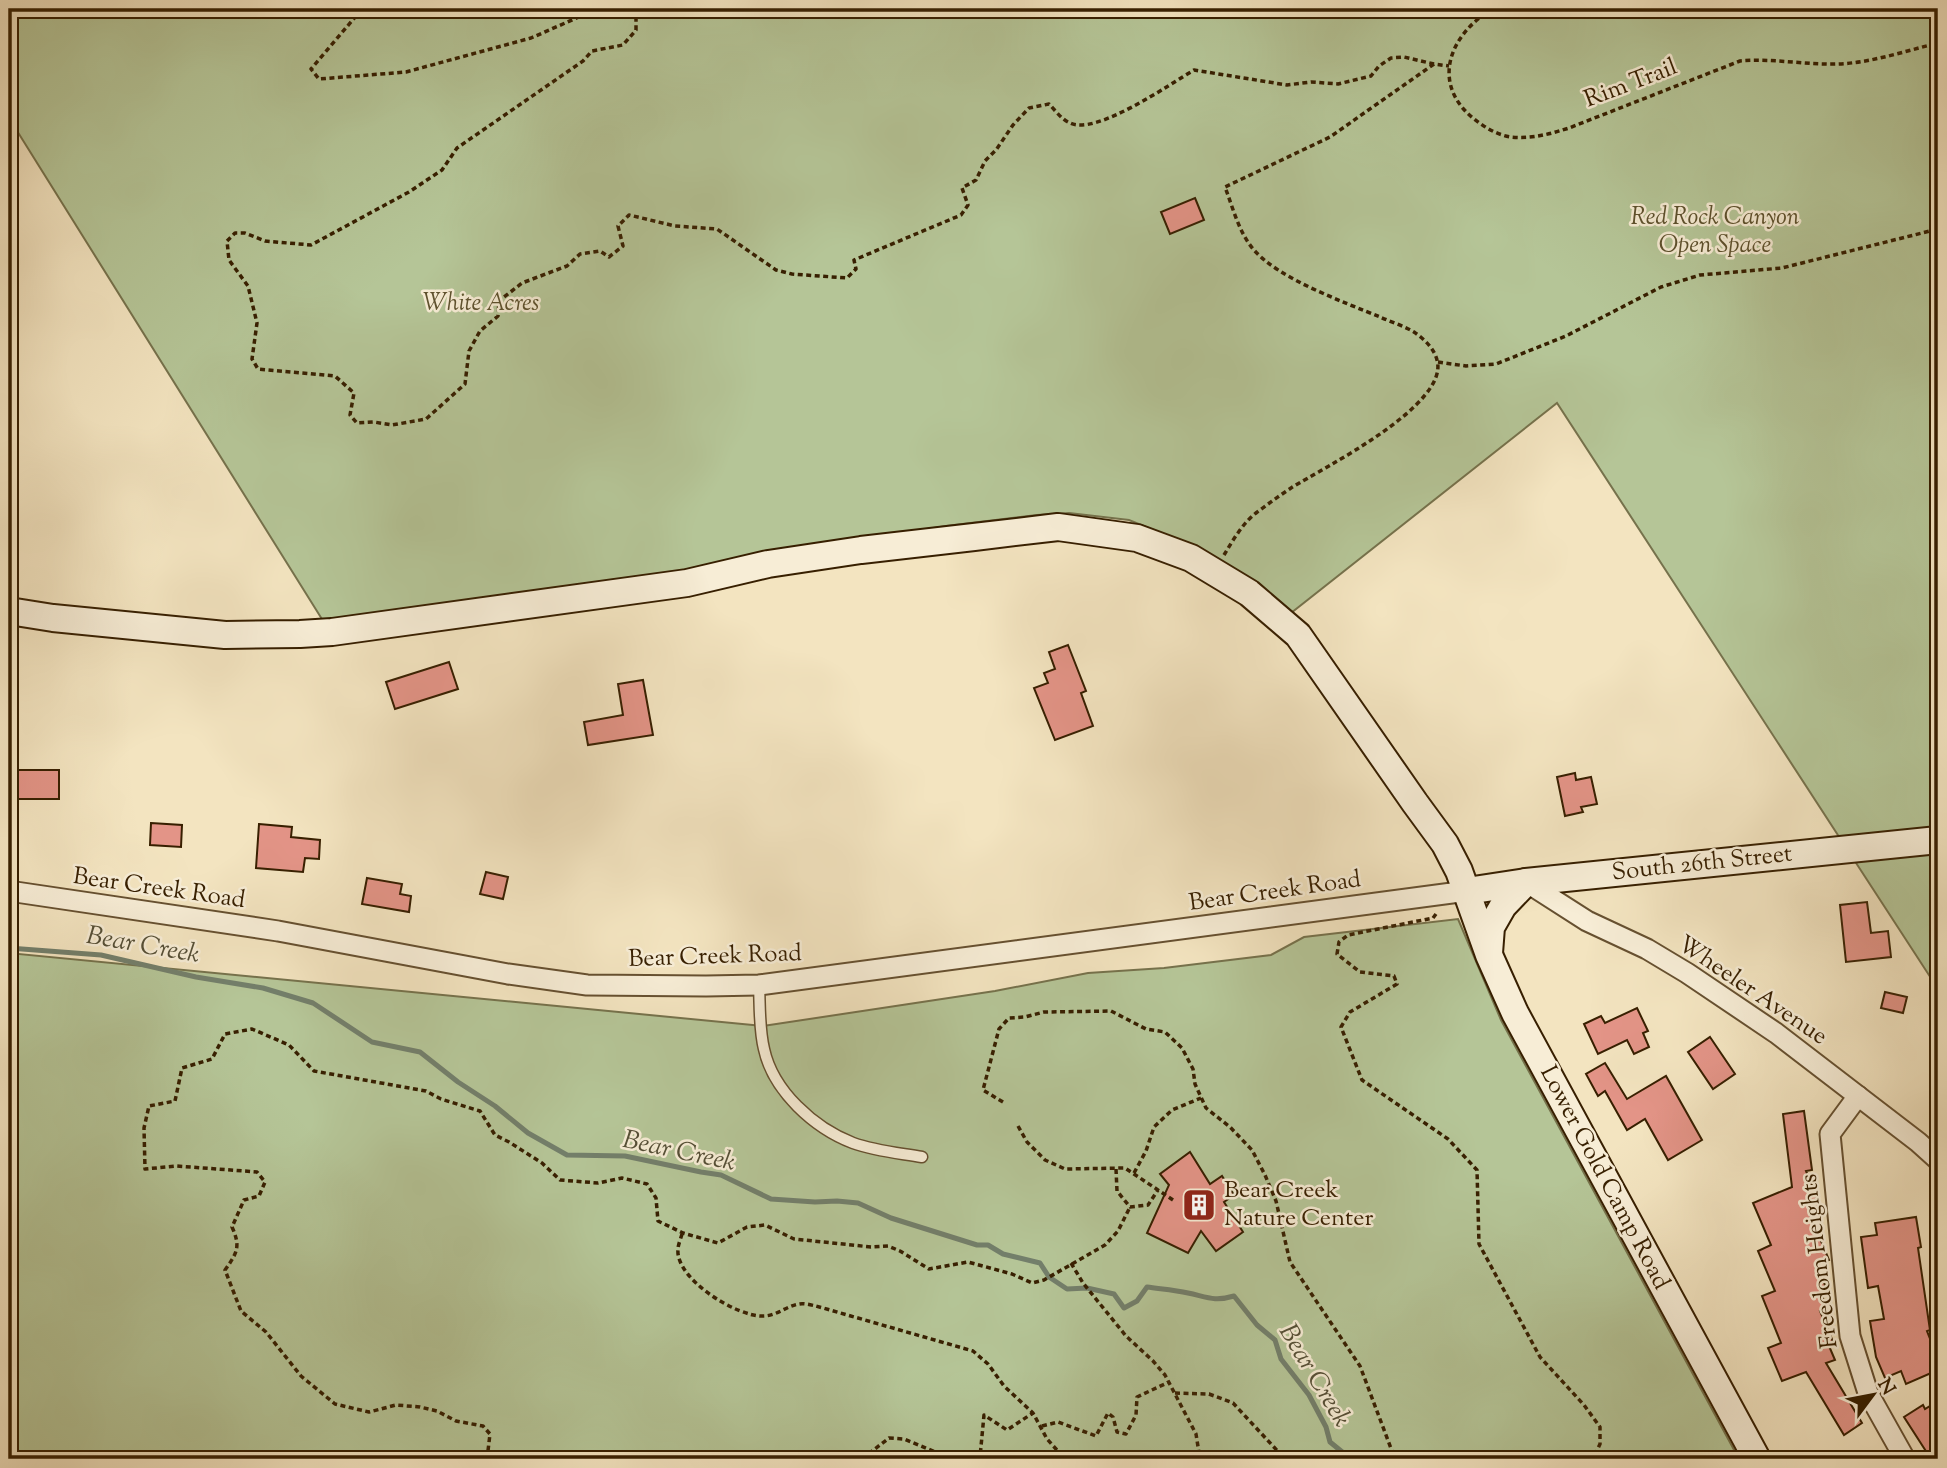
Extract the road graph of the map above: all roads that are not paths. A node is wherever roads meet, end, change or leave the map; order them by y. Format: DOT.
graph roads {
  1 [pos="9,611"];
  2 [pos="1938,840"];
  3 [pos="1526,882"];
  4 [pos="9,891"];
  5 [pos="1459,892"];
  6 [pos="1489,954"];
  7 [pos="759,985"];
  8 [pos="1858,1096"];
  9 [pos="922,1157"];
  10 [pos="1938,1160"];
  11 [pos="1757,1459"];
  12 [pos="1905,1459"];
  1 -- 5 [label="street, Lower Gold Camp Road"];
  2 -- 3 [label="street, South 26th Street"];
  3 -- 5 [label="street, South 26th Street"];
  3 -- 6 [label="street"];
  3 -- 8 [label="street, Wheeler Avenue"];
  4 -- 7 [label="street, Bear Creek Road"];
  5 -- 6 [label="street, Lower Gold Camp Road"];
  5 -- 7 [label="street, Bear Creek Road"];
  6 -- 11 [label="street, Lower Gold Camp Road"];
  7 -- 9 [label="lane"];
  8 -- 10 [label="street, Wheeler Avenue"];
  8 -- 12 [label="street, Freedom Heights"];
}
